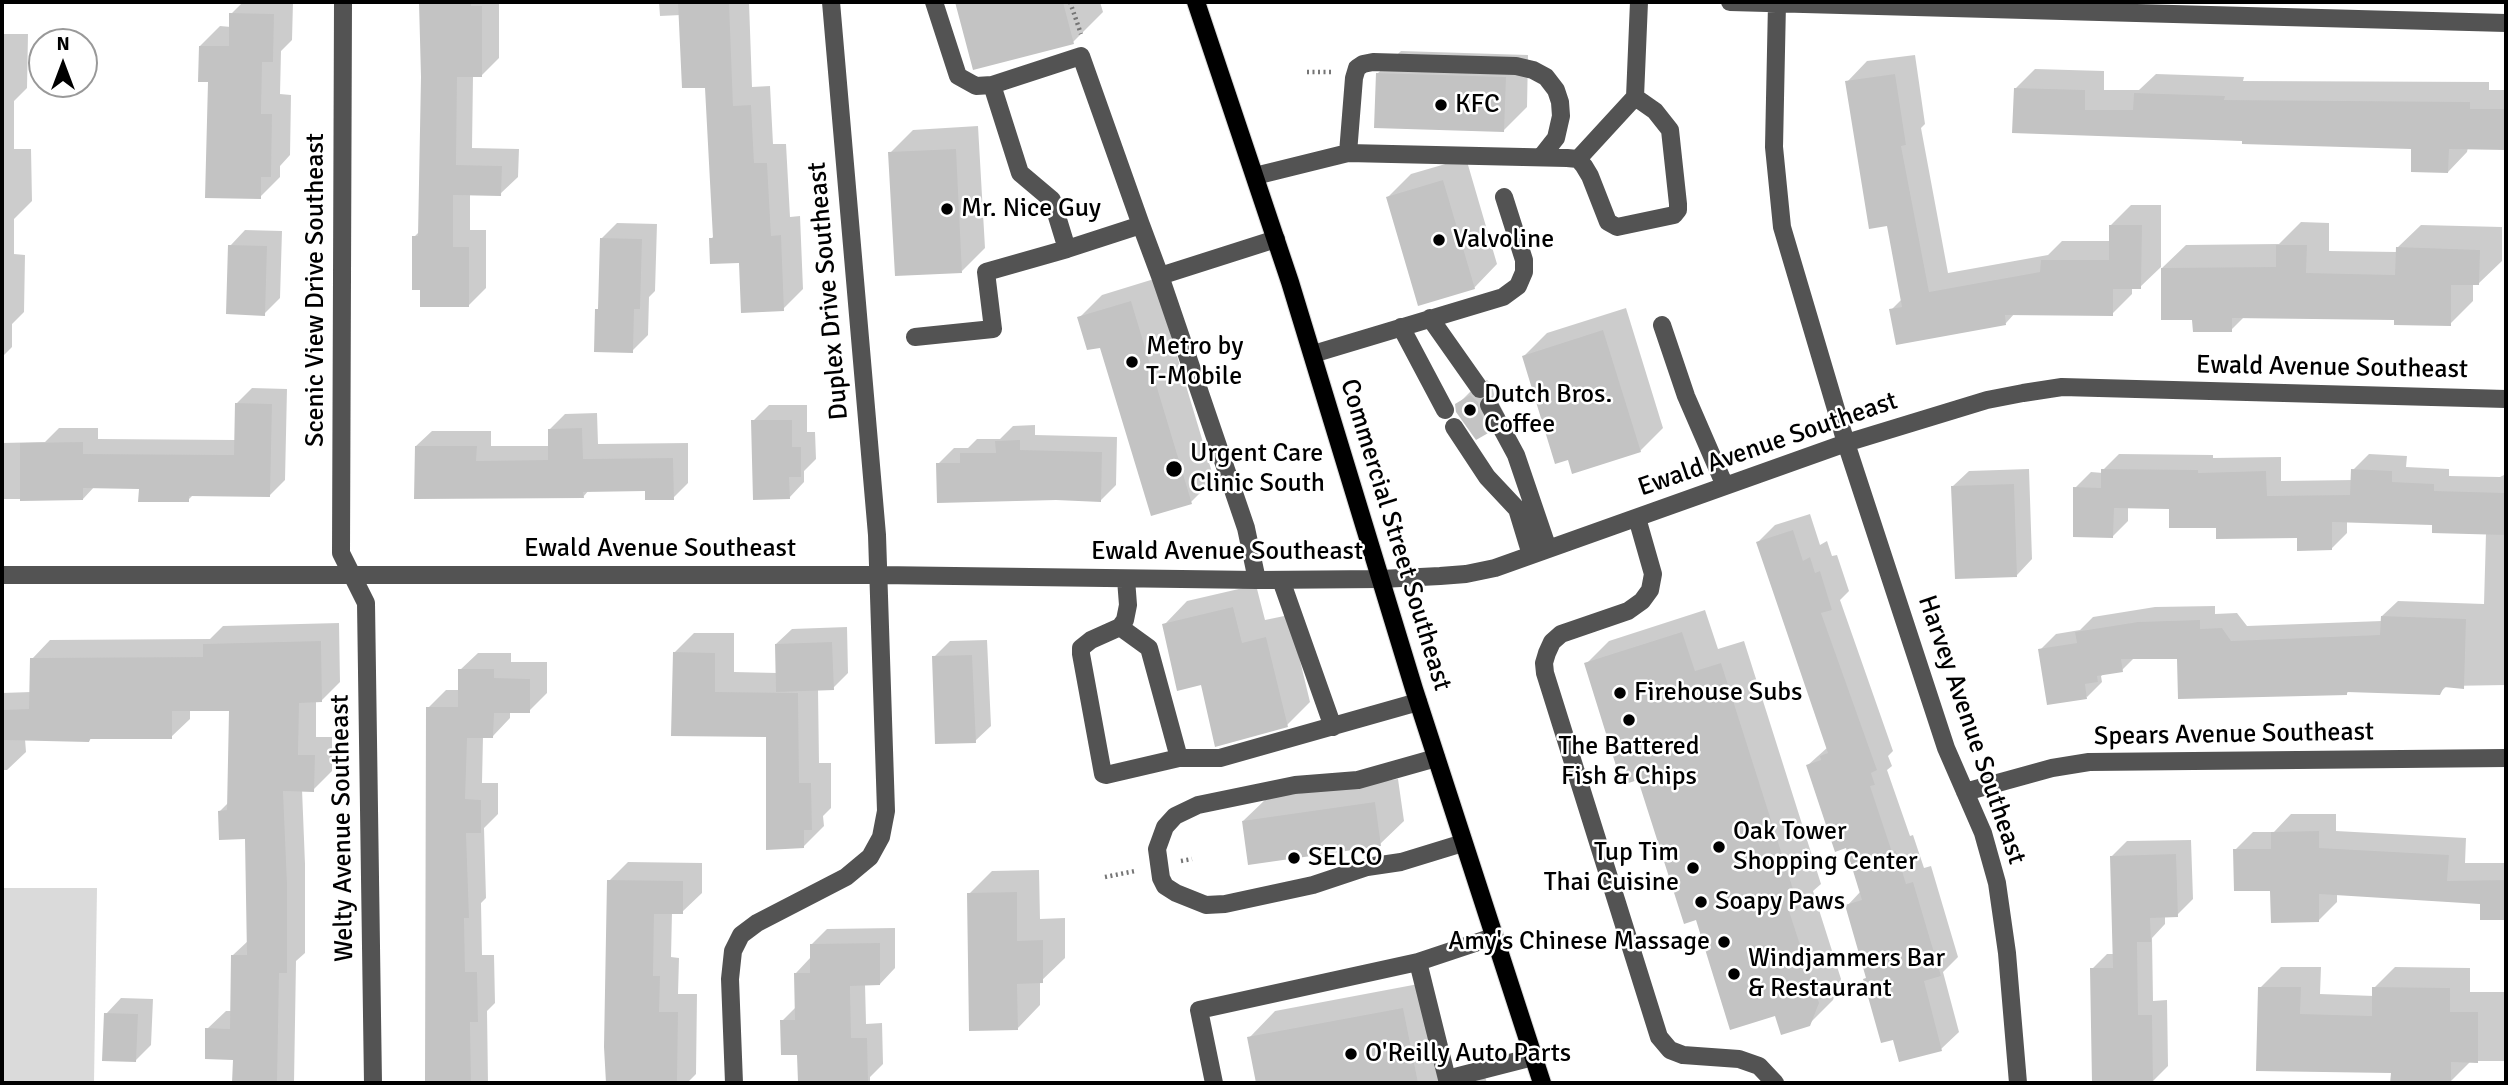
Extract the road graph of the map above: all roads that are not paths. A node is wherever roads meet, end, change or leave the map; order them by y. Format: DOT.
graph roads {
  1 [pos="343,2"];
  2 [pos="831,2"];
  3 [pos="934,2"];
  4 [pos="1196,2"];
  5 [pos="1639,2"];
  6 [pos="1730,2"];
  7 [pos="1777,3"];
  8 [pos="2219,8"];
  9 [pos="2506,23"];
  10 [pos="992,85"];
  11 [pos="1636,97"];
  12 [pos="1348,153"];
  13 [pos="1541,157"];
  14 [pos="1578,159"];
  15 [pos="1255,176"];
  16 [pos="1504,197"];
  17 [pos="1141,225"];
  18 [pos="1276,239"];
  19 [pos="1067,249"];
  20 [pos="1160,276"];
  21 [pos="1430,318"];
  22 [pos="1662,325"];
  23 [pos="1401,327"];
  24 [pos="915,337"];
  25 [pos="1313,354"];
  26 [pos="2506,399"];
  27 [pos="1446,410"];
  28 [pos="1454,426"];
  29 [pos="1846,443"];
  30 [pos="1725,486"];
  31 [pos="1637,518"];
  32 [pos="1548,548"];
  33 [pos="1531,555"];
  34 [pos="2,575"];
  35 [pos="352,575"];
  36 [pos="879,575"];
  37 [pos="1126,579"];
  38 [pos="1381,579"];
  39 [pos="1257,580"];
  40 [pos="1282,580"];
  41 [pos="1120,627"];
  42 [pos="1418,702"];
  43 [pos="1333,727"];
  44 [pos="1179,758"];
  45 [pos="1436,758"];
  46 [pos="2506,758"];
  47 [pos="1965,792"];
  48 [pos="1463,843"];
  49 [pos="1493,937"];
  50 [pos="1419,962"];
  51 [pos="1533,1057"];
  52 [pos="373,1083"];
  53 [pos="734,1083"];
  54 [pos="1214,1083"];
  55 [pos="1542,1083"];
  56 [pos="1775,1083"];
  57 [pos="2018,1083"];
  1 -- 35 [label="street, Scenic View Drive Southeast"];
  2 -- 36 [label="street, Duplex Drive Southeast"];
  3 -- 10 [label="street"];
  4 -- 15 [label="main road, Commercial Street Southeast"];
  5 -- 11 [label="street"];
  6 -- 7 [label="street"];
  7 -- 8 [label="street"];
  7 -- 29 [label="street, Harvey Avenue Southeast"];
  8 -- 9 [label="street"];
  10 -- 17 [label="street"];
  10 -- 19 [label="street"];
  11 -- 14 [label="street"];
  11 -- 14 [label="street"];
  12 -- 13 [label="street"];
  12 -- 13 [label="street"];
  12 -- 15 [label="street"];
  13 -- 14 [label="street"];
  15 -- 18 [label="main road, Commercial Street Southeast"];
  16 -- 21 [label="street"];
  17 -- 19 [label="street"];
  17 -- 20 [label="street"];
  18 -- 20 [label="street"];
  18 -- 25 [label="main road, Commercial Street Southeast"];
  19 -- 24 [label="street"];
  20 -- 39 [label="street"];
  21 -- 23 [label="street"];
  21 -- 32 [label="street"];
  22 -- 30 [label="street"];
  23 -- 25 [label="street"];
  23 -- 27 [label="street"];
  25 -- 38 [label="main road, Commercial Street Southeast"];
  26 -- 29 [label="street, Ewald Avenue Southeast"];
  28 -- 33 [label="street"];
  29 -- 30 [label="street, Ewald Avenue Southeast"];
  29 -- 47 [label="street, Harvey Avenue Southeast"];
  30 -- 31 [label="street, Ewald Avenue Southeast"];
  31 -- 32 [label="street, Ewald Avenue Southeast"];
  31 -- 56 [label="street"];
  32 -- 33 [label="street, Ewald Avenue Southeast"];
  33 -- 38 [label="street, Ewald Avenue Southeast"];
  34 -- 35 [label="street, Ewald Avenue Southeast"];
  35 -- 36 [label="street, Ewald Avenue Southeast"];
  35 -- 52 [label="street, Welty Avenue Southeast"];
  36 -- 37 [label="street, Ewald Avenue Southeast"];
  36 -- 53 [label="street, Duplex Drive Southeast"];
  37 -- 39 [label="street, Ewald Avenue Southeast"];
  37 -- 41 [label="street"];
  38 -- 40 [label="street, Ewald Avenue Southeast"];
  38 -- 42 [label="main road, Commercial Street Southeast"];
  39 -- 40 [label="street, Ewald Avenue Southeast"];
  40 -- 43 [label="street"];
  41 -- 44 [label="street"];
  41 -- 44 [label="street"];
  42 -- 43 [label="street"];
  42 -- 45 [label="main road, Commercial Street Southeast"];
  43 -- 44 [label="street"];
  45 -- 48 [label="main road, Commercial Street Southeast"];
  45 -- 48 [label="street"];
  46 -- 47 [label="street, Spears Avenue Southeast"];
  47 -- 57 [label="street, Harvey Avenue Southeast"];
  48 -- 49 [label="main road, Commercial Street Southeast"];
  49 -- 50 [label="street"];
  49 -- 51 [label="main road, Commercial Street Southeast"];
  50 -- 51 [label="street"];
  50 -- 54 [label="street"];
  51 -- 55 [label="main road, Commercial Street Southeast"];
}
